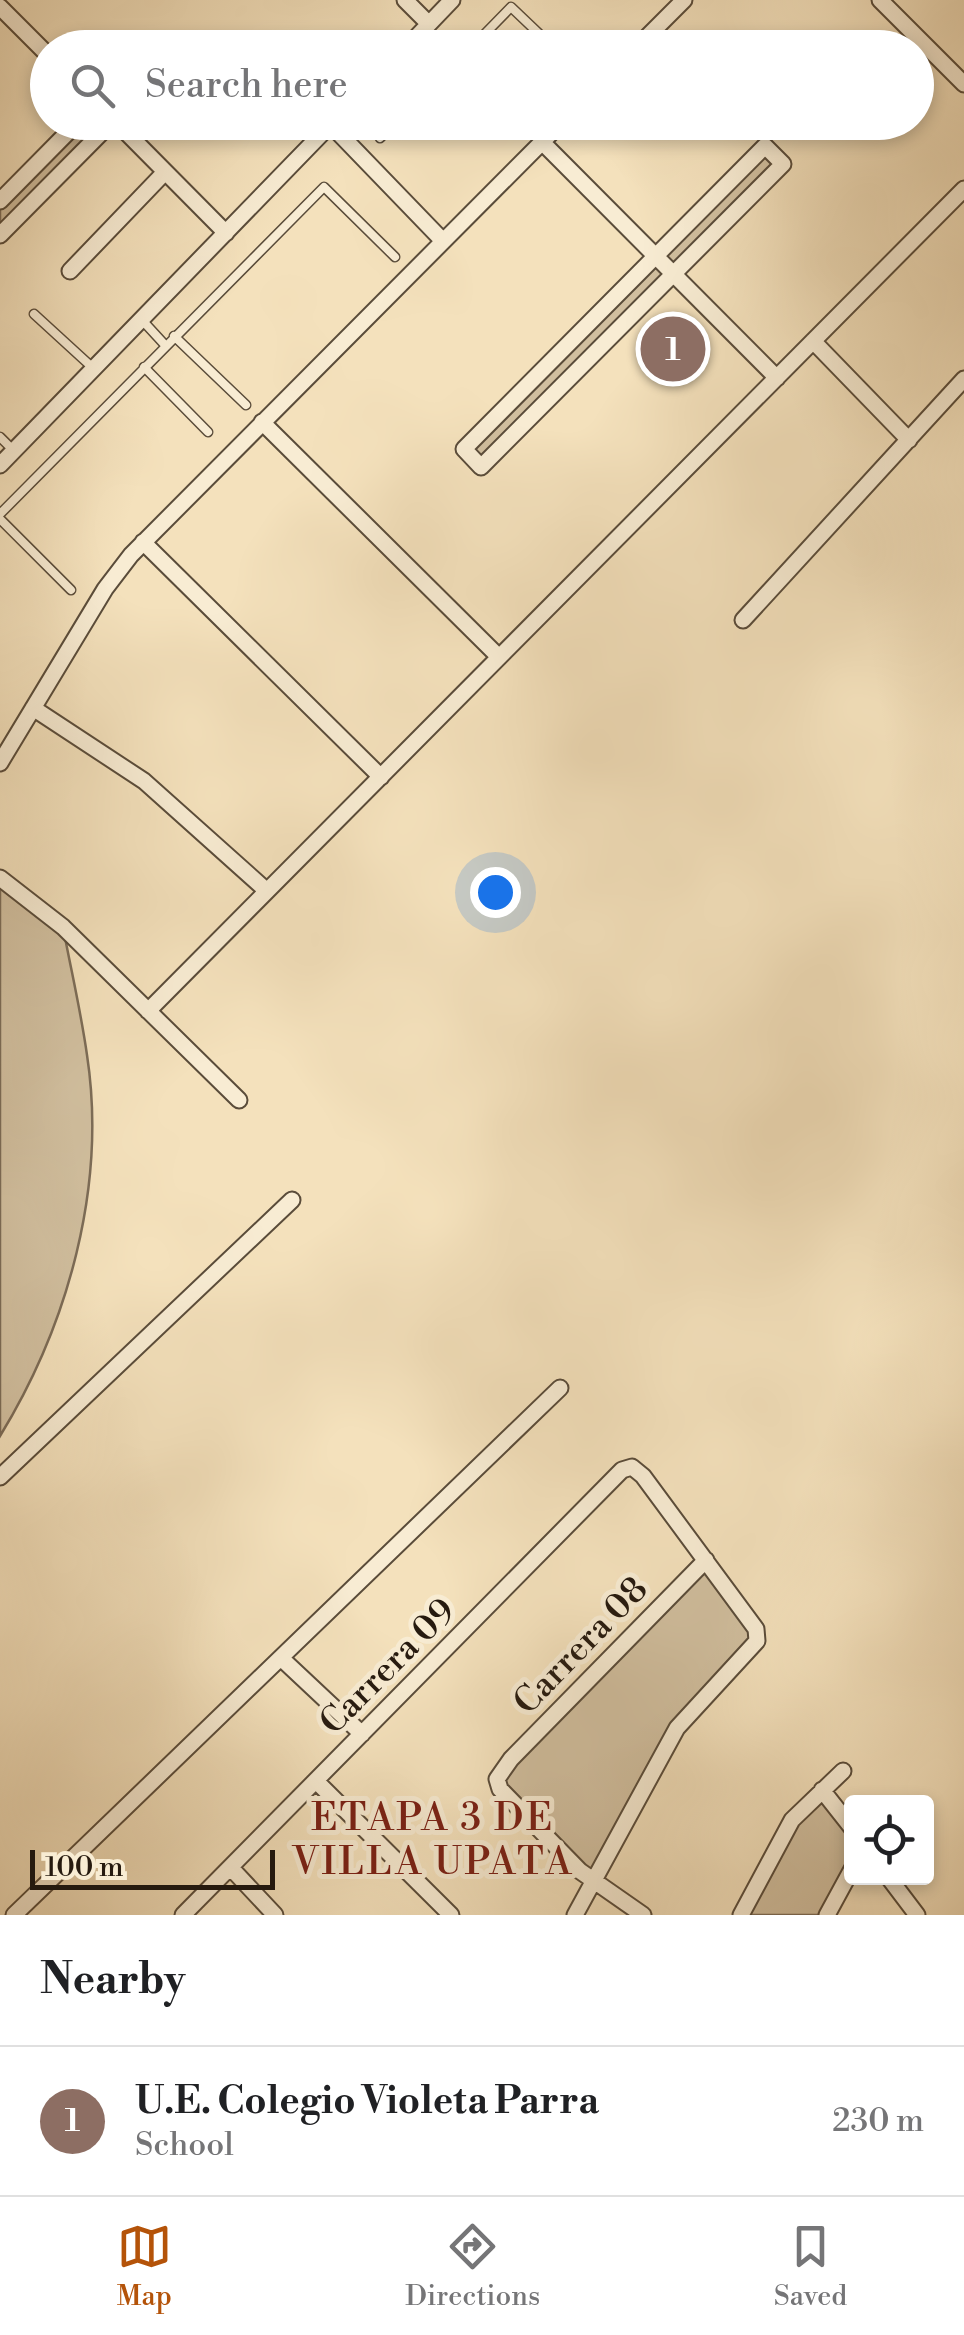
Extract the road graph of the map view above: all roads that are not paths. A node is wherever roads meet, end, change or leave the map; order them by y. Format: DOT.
graph roads {
  1 [pos="405,0"];
  2 [pos="452,0"];
  3 [pos="684,0"];
  4 [pos="880,0"];
  5 [pos="0,7"];
  6 [pos="429,24"];
  7 [pos="424,30"];
  8 [pos="489,30"];
  9 [pos="535,30"];
  10 [pos="654,30"];
  11 [pos="910,30"];
  12 [pos="30,36"];
  13 [pos="934,54"];
  14 [pos="964,84"];
  15 [pos="60,140"];
  16 [pos="96,140"];
  17 [pos="132,140"];
  18 [pos="316,140"];
  19 [pos="347,140"];
  20 [pos="542,142"];
  21 [pos="165,172"];
  22 [pos="964,189"];
  23 [pos="0,201"];
  24 [pos="226,233"];
  25 [pos="0,236"];
  26 [pos="443,241"];
  27 [pos="395,256"];
  28 [pos="656,256"];
  29 [pos="70,271"];
  30 [pos="673,273"];
  31 [pos="34,314"];
  32 [pos="142,320"];
  33 [pos="174,336"];
  34 [pos="813,341"];
  35 [pos="165,345"];
  36 [pos="144,367"];
  37 [pos="94,369"];
  38 [pos="777,378"];
  39 [pos="964,379"];
  40 [pos="246,405"];
  41 [pos="262,422"];
  42 [pos="208,432"];
  43 [pos="0,437"];
  44 [pos="908,440"];
  45 [pos="14,451"];
  46 [pos="0,465"];
  47 [pos="0,517"];
  48 [pos="144,542"];
  49 [pos="71,590"];
  50 [pos="743,620"];
  51 [pos="499,657"];
  52 [pos="33,708"];
  53 [pos="0,763"];
  54 [pos="381,776"];
  55 [pos="0,878"];
  56 [pos="267,892"];
  57 [pos="148,1011"];
  58 [pos="239,1100"];
  59 [pos="292,1200"];
  60 [pos="560,1388"];
  61 [pos="0,1477"];
  62 [pos="706,1560"];
  63 [pos="281,1658"];
  64 [pos="362,1734"];
  65 [pos="843,1771"];
  66 [pos="316,1781"];
  67 [pos="822,1790"];
  68 [pos="844,1818"];
  69 [pos="231,1868"];
  70 [pos="593,1882"];
  71 [pos="844,1884"];
  72 [pos="893,1885"];
  73 [pos="14,1915"];
  74 [pos="183,1915"];
  75 [pos="275,1915"];
  76 [pos="451,1915"];
  77 [pos="575,1915"];
  78 [pos="644,1915"];
  79 [pos="741,1915"];
  80 [pos="827,1915"];
  81 [pos="917,1915"];
  1 -- 6 [label="street"];
  2 -- 6 [label="street"];
  3 -- 10 [label="street"];
  4 -- 11 [label="street"];
  5 -- 12 [label="street"];
  6 -- 7 [label="street"];
  8 -- 9 [label="lane"];
  13 -- 14 [label="street"];
  15 -- 23 [label="street"];
  16 -- 25 [label="street"];
  17 -- 21 [label="street"];
  18 -- 24 [label="street"];
  19 -- 26 [label="street"];
  20 -- 26 [label="street"];
  20 -- 28 [label="street"];
  21 -- 24 [label="street"];
  21 -- 29 [label="street"];
  22 -- 34 [label="street"];
  24 -- 32 [label="street"];
  26 -- 41 [label="street"];
  27 -- 33 [label="lane"];
  28 -- 30 [label="street"];
  28 -- 30 [label="street"];
  28 -- 30 [label="street"];
  30 -- 38 [label="street"];
  31 -- 37 [label="lane"];
  32 -- 35 [label="lane"];
  32 -- 37 [label="street"];
  33 -- 35 [label="lane"];
  33 -- 40 [label="lane"];
  34 -- 38 [label="street"];
  34 -- 44 [label="street"];
  35 -- 36 [label="lane"];
  36 -- 42 [label="lane"];
  36 -- 47 [label="lane"];
  37 -- 45 [label="street"];
  38 -- 51 [label="street"];
  39 -- 44 [label="street"];
  41 -- 48 [label="street"];
  41 -- 51 [label="street"];
  43 -- 45 [label="lane"];
  44 -- 50 [label="street"];
  45 -- 46 [label="street"];
  47 -- 49 [label="lane"];
  48 -- 52 [label="street"];
  48 -- 54 [label="street"];
  51 -- 54 [label="street"];
  52 -- 53 [label="street"];
  52 -- 56 [label="street"];
  54 -- 56 [label="street"];
  55 -- 57 [label="street"];
  56 -- 57 [label="street"];
  57 -- 58 [label="street"];
  59 -- 61 [label="street"];
  60 -- 63 [label="street"];
  62 -- 64 [label="street, Carrera 09"];
  62 -- 70 [label="street"];
  62 -- 70 [label="street, Carrera 08"];
  63 -- 64 [label="street"];
  63 -- 73 [label="street"];
  64 -- 66 [label="street, Carrera 09"];
  65 -- 67 [label="street"];
  66 -- 69 [label="street, Carrera 09"];
  66 -- 76 [label="street"];
  67 -- 68 [label="street"];
  67 -- 79 [label="street"];
  69 -- 74 [label="street, Carrera 09"];
  69 -- 75 [label="street"];
  70 -- 77 [label="street"];
  70 -- 78 [label="street"];
  71 -- 80 [label="street"];
  72 -- 81 [label="street"];
}
